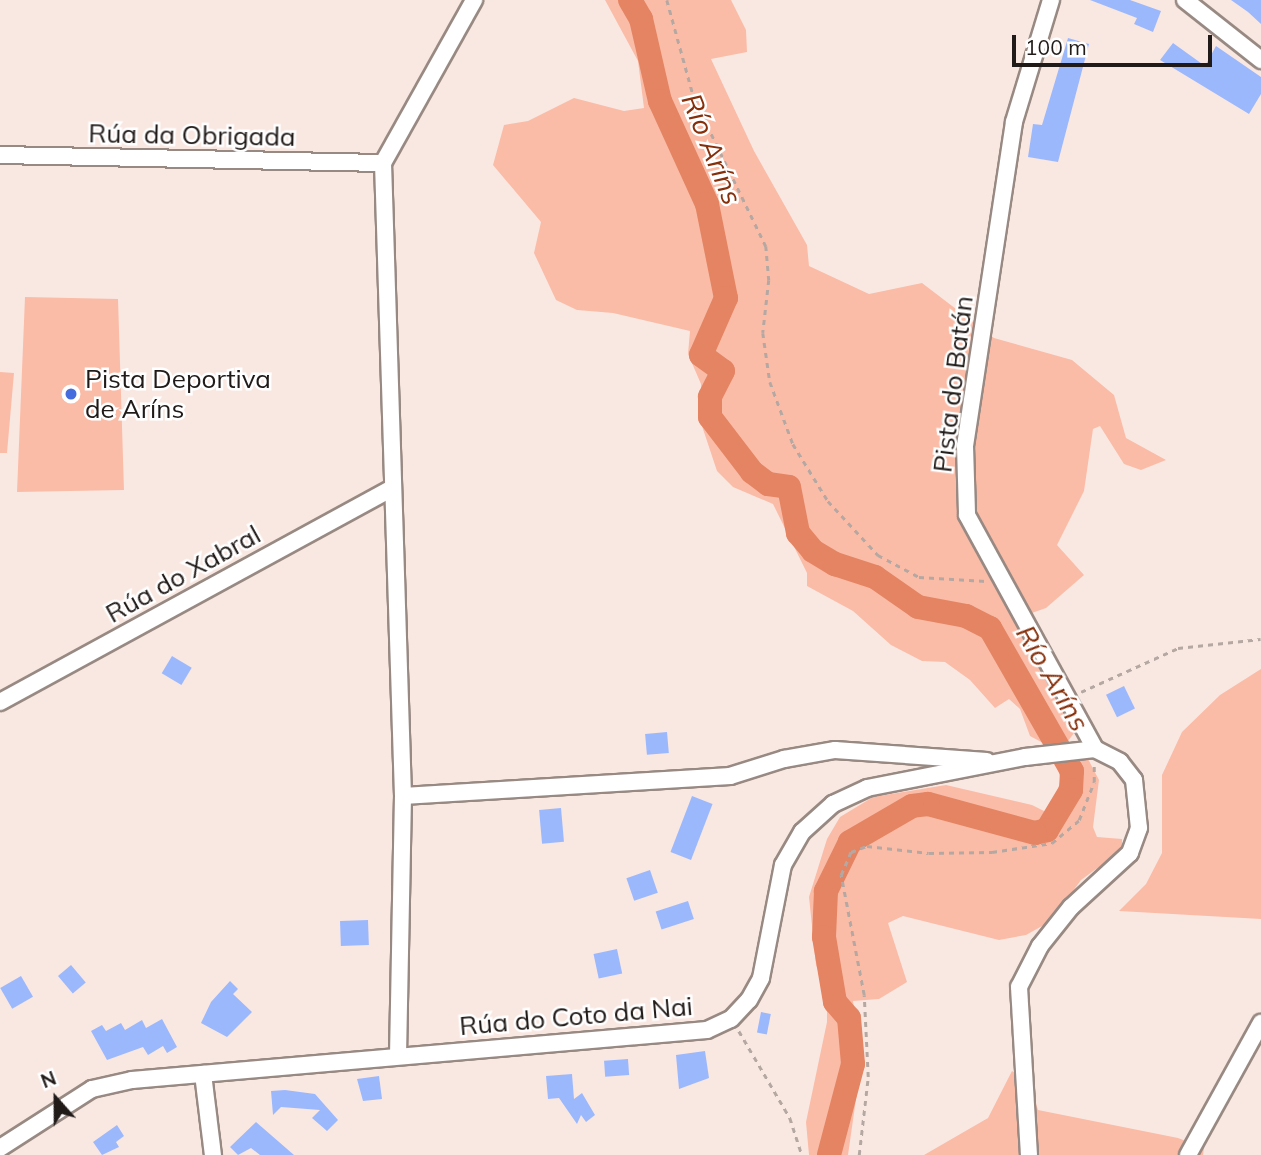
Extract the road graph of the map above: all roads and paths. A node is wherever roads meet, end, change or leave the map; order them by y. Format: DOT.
graph roads {
  1 [pos="474,0"];
  2 [pos="667,0"];
  3 [pos="1051,0"];
  4 [pos="1185,0"];
  5 [pos="1261,60"];
  6 [pos="0,155"];
  7 [pos="383,163"];
  8 [pos="390,489"];
  9 [pos="1003,583"];
  10 [pos="1261,639"];
  11 [pos="1070,700"];
  12 [pos="0,702"];
  13 [pos="1095,749"];
  14 [pos="1000,763"];
  15 [pos="403,796"];
  16 [pos="731,1019"];
  17 [pos="1261,1023"];
  18 [pos="398,1056"];
  19 [pos="202,1074"];
  20 [pos="0,1148"];
  21 [pos="213,1155"];
  22 [pos="802,1155"];
  23 [pos="859,1155"];
  24 [pos="1029,1155"];
  25 [pos="1188,1155"];
  1 -- 7 [label="street"];
  2 -- 9 [label="path"];
  3 -- 9 [label="street, Pista do Batán"];
  4 -- 5 [label="street"];
  6 -- 7 [label="street, Rúa da Obrigada"];
  7 -- 8 [label="street"];
  8 -- 12 [label="street, Rúa do Xabral"];
  8 -- 15 [label="street"];
  9 -- 11 [label="street, Pista do Batán"];
  10 -- 11 [label="path"];
  11 -- 13 [label="street, Pista do Batán"];
  13 -- 14 [label="street, Rúa do Coto da Nai"];
  13 -- 23 [label="path"];
  13 -- 24 [label="street"];
  14 -- 15 [label="street"];
  14 -- 16 [label="street, Rúa do Coto da Nai"];
  15 -- 18 [label="street"];
  16 -- 18 [label="street, Rúa do Coto da Nai"];
  16 -- 22 [label="path"];
  17 -- 25 [label="street"];
  18 -- 19 [label="street, Rúa do Coto da Nai"];
  19 -- 20 [label="street, Rúa do Coto da Nai"];
  19 -- 21 [label="street"];
}
